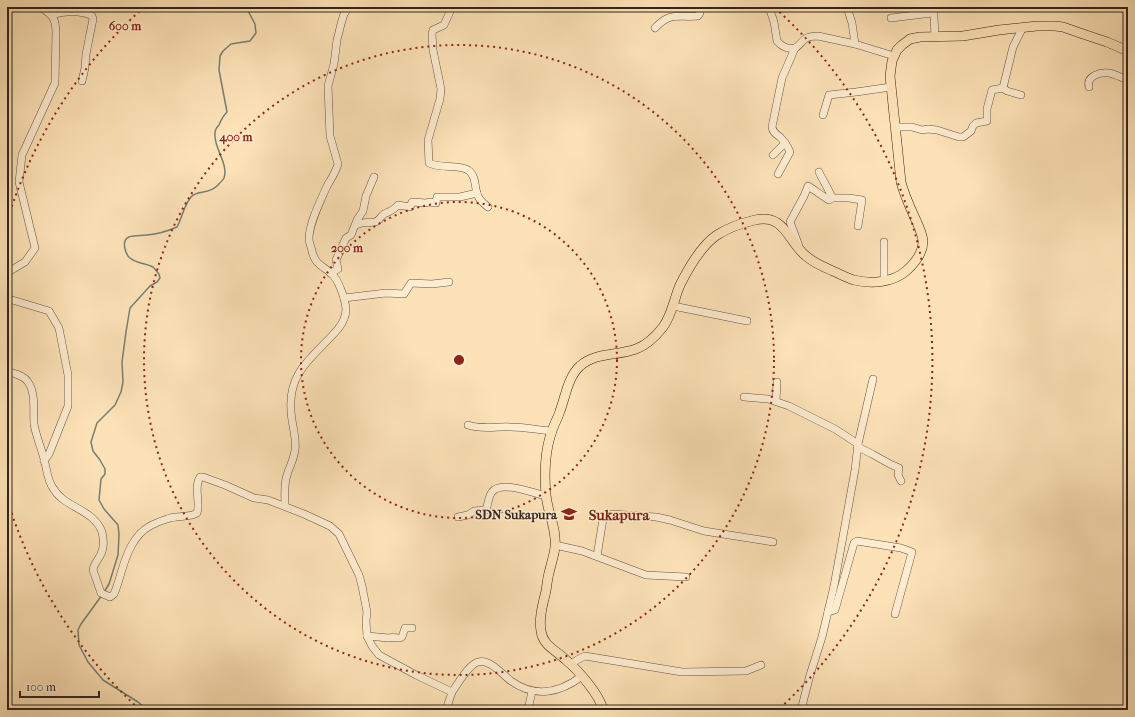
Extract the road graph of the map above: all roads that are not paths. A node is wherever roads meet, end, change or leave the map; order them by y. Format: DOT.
graph roads {
  1 [pos="41,7"];
  2 [pos="349,7"];
  3 [pos="452,7"];
  4 [pos="699,7"];
  5 [pos="769,7"];
  6 [pos="847,7"];
  7 [pos="52,15"];
  8 [pos="891,18"];
  9 [pos="1023,27"];
  10 [pos="655,28"];
  11 [pos="935,36"];
  12 [pos="855,44"];
  13 [pos="795,48"];
  14 [pos="1128,51"];
  15 [pos="894,56"];
  16 [pos="1128,80"];
  17 [pos="82,81"];
  18 [pos="891,87"];
  19 [pos="1089,87"];
  20 [pos="1003,88"];
  21 [pos="1021,95"];
  22 [pos="823,115"];
  23 [pos="896,127"];
  24 [pos="785,143"];
  25 [pos="773,155"];
  26 [pos="819,172"];
  27 [pos="778,174"];
  28 [pos="374,177"];
  29 [pos="477,193"];
  30 [pos="832,198"];
  31 [pos="488,207"];
  32 [pos="356,224"];
  33 [pos="858,226"];
  34 [pos="884,242"];
  35 [pos="799,248"];
  36 [pos="330,273"];
  37 [pos="7,275"];
  38 [pos="884,281"];
  39 [pos="449,282"];
  40 [pos="7,296"];
  41 [pos="344,298"];
  42 [pos="673,306"];
  43 [pos="747,320"];
  44 [pos="7,371"];
  45 [pos="873,379"];
  46 [pos="778,382"];
  47 [pos="744,397"];
  48 [pos="776,401"];
  49 [pos="468,426"];
  50 [pos="552,431"];
  51 [pos="858,446"];
  52 [pos="44,461"];
  53 [pos="901,481"];
  54 [pos="546,496"];
  55 [pos="285,506"];
  56 [pos="458,517"];
  57 [pos="773,542"];
  58 [pos="555,545"];
  59 [pos="597,556"];
  60 [pos="686,577"];
  61 [pos="828,612"];
  62 [pos="895,614"];
  63 [pos="412,628"];
  64 [pos="367,636"];
  65 [pos="572,664"];
  66 [pos="761,665"];
  67 [pos="582,676"];
  68 [pos="532,691"];
  69 [pos="452,692"];
  70 [pos="446,710"];
  71 [pos="528,710"];
  72 [pos="602,710"];
  73 [pos="801,710"];
  1 -- 7 [label="street"];
  2 -- 36 [label="street"];
  3 -- 29 [label="street"];
  4 -- 10 [label="street"];
  5 -- 13 [label="street"];
  6 -- 12 [label="street"];
  7 -- 17 [label="street"];
  7 -- 37 [label="street"];
  8 -- 11 [label="street"];
  9 -- 11 [label="main road"];
  9 -- 14 [label="main road"];
  9 -- 20 [label="street"];
  11 -- 15 [label="main road"];
  12 -- 13 [label="street"];
  12 -- 15 [label="street"];
  13 -- 24 [label="street"];
  15 -- 18 [label="main road"];
  16 -- 19 [label="street"];
  18 -- 22 [label="street"];
  18 -- 23 [label="main road"];
  20 -- 21 [label="street"];
  20 -- 23 [label="street"];
  23 -- 38 [label="main road"];
  24 -- 25 [label="street"];
  24 -- 27 [label="street"];
  26 -- 30 [label="street"];
  28 -- 32 [label="street"];
  29 -- 31 [label="street"];
  29 -- 32 [label="street"];
  30 -- 33 [label="street"];
  30 -- 35 [label="street"];
  32 -- 36 [label="street"];
  34 -- 38 [label="street"];
  35 -- 38 [label="main road"];
  35 -- 42 [label="main road"];
  36 -- 41 [label="street"];
  39 -- 41 [label="street"];
  40 -- 52 [label="street"];
  41 -- 55 [label="street"];
  42 -- 43 [label="street"];
  42 -- 50 [label="main road"];
  44 -- 52 [label="street"];
  45 -- 51 [label="street"];
  46 -- 48 [label="street"];
  47 -- 48 [label="street"];
  48 -- 51 [label="street"];
  49 -- 50 [label="street"];
  50 -- 54 [label="main road"];
  51 -- 53 [label="street"];
  51 -- 61 [label="street"];
  52 -- 55 [label="street"];
  54 -- 56 [label="street"];
  54 -- 58 [label="main road"];
  55 -- 64 [label="street"];
  57 -- 59 [label="street"];
  58 -- 59 [label="street"];
  58 -- 65 [label="main road"];
  59 -- 60 [label="street"];
  61 -- 62 [label="street"];
  61 -- 73 [label="street"];
  63 -- 64 [label="street"];
  64 -- 69 [label="street"];
  65 -- 66 [label="street"];
  65 -- 67 [label="main road"];
  67 -- 68 [label="street"];
  67 -- 72 [label="main road"];
  68 -- 69 [label="street"];
  68 -- 71 [label="street"];
  69 -- 70 [label="street"];
}
